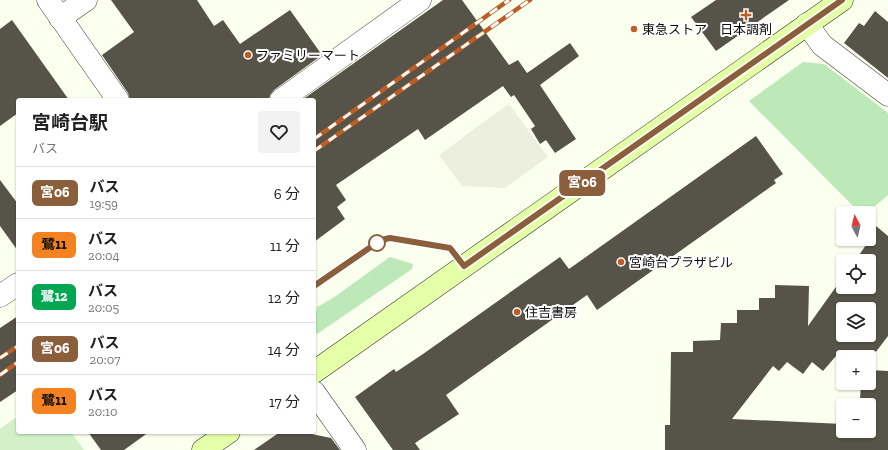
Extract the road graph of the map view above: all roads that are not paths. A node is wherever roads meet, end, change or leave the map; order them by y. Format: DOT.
graph roads {
  1 [pos="48,0"];
  2 [pos="86,0"];
  3 [pos="420,0"];
  4 [pos="842,0"];
  5 [pos="60,18"];
  6 [pos="807,24"];
  7 [pos="888,94"];
  8 [pos="117,98"];
  9 [pos="284,98"];
  10 [pos="16,285"];
  11 [pos="0,296"];
  12 [pos="316,371"];
  13 [pos="316,395"];
  14 [pos="226,434"];
  15 [pos="203,450"];
  16 [pos="355,450"];
  1 -- 5 [label="street"];
  2 -- 5 [label="street"];
  3 -- 9 [label="street"];
  4 -- 6 [label="street"];
  5 -- 8 [label="street"];
  6 -- 7 [label="street"];
  6 -- 12 [label="street"];
  10 -- 11 [label="street"];
  13 -- 16 [label="street"];
  14 -- 15 [label="street"];
}
